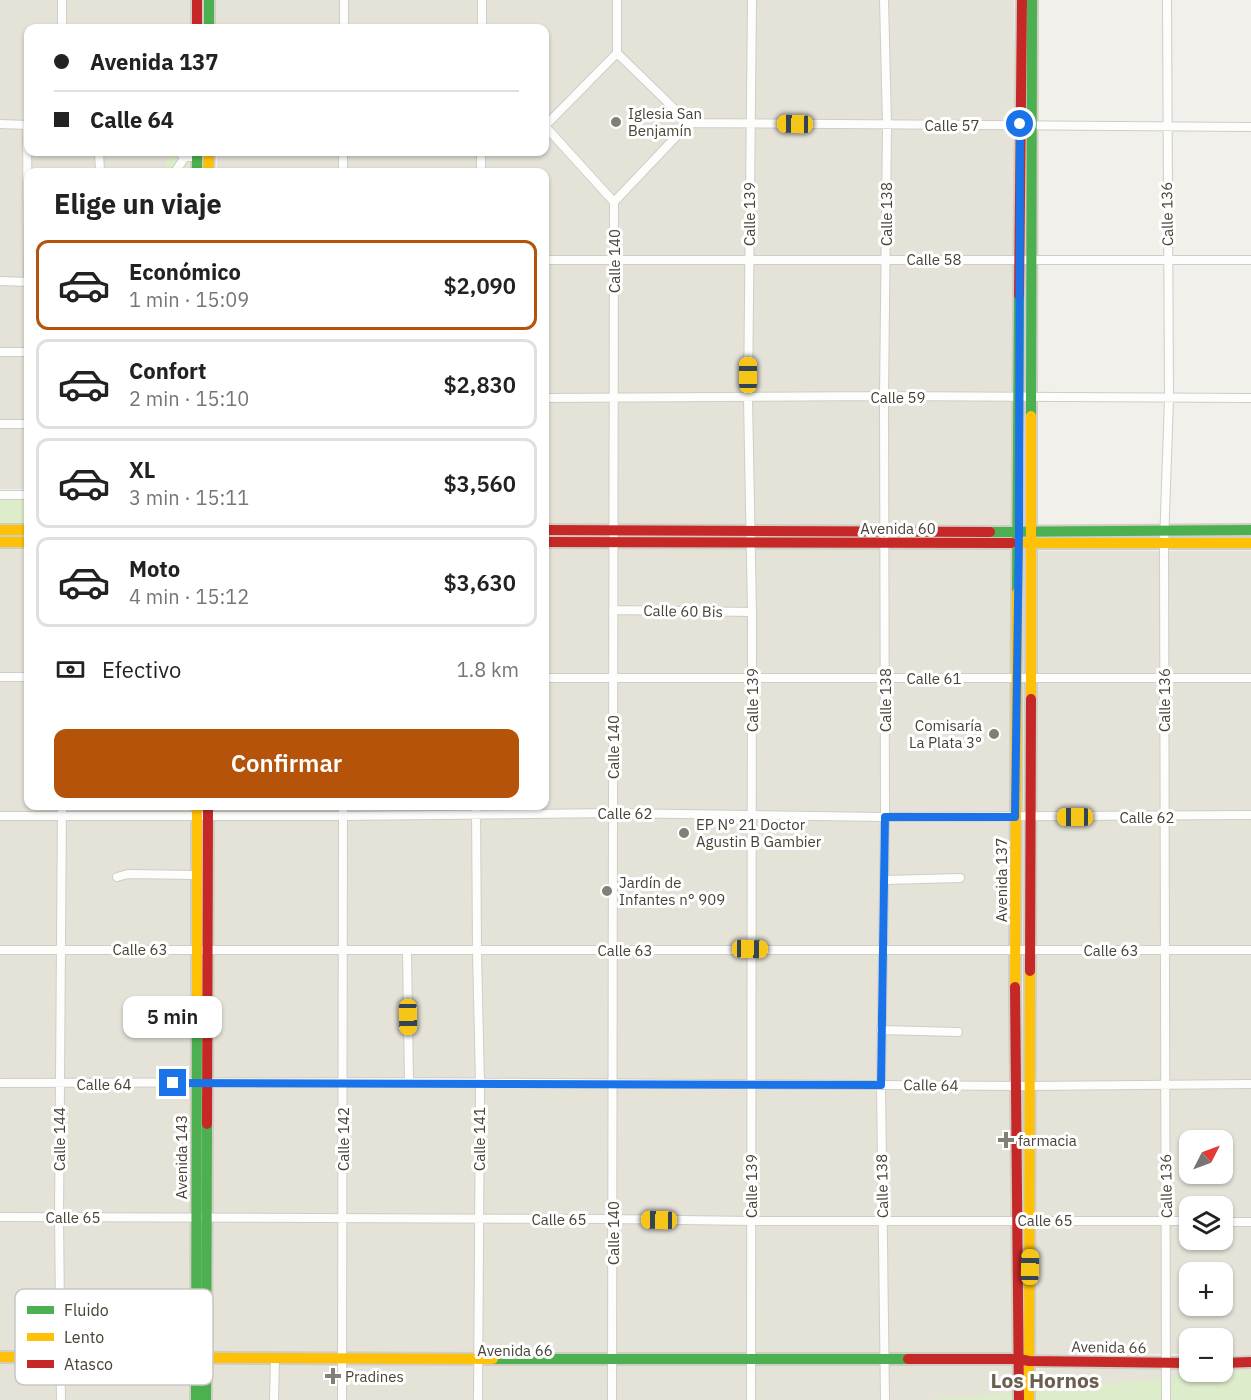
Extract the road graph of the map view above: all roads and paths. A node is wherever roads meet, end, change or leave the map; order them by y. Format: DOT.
graph roads {
  1 [pos="62,0"];
  2 [pos="197,0"];
  3 [pos="209,0"];
  4 [pos="344,0"];
  5 [pos="482,0"];
  6 [pos="616,0"];
  7 [pos="752,0"];
  8 [pos="884,0"];
  9 [pos="1022,0"];
  10 [pos="1032,0"];
  11 [pos="1167,0"];
  12 [pos="62,24"];
  13 [pos="197,24"];
  14 [pos="209,24"];
  15 [pos="344,24"];
  16 [pos="482,24"];
  17 [pos="617,53"];
  18 [pos="549,122"];
  19 [pos="688,123"];
  20 [pos="750,123"];
  21 [pos="0,124"];
  22 [pos="1026,124"];
  23 [pos="24,125"];
  24 [pos="887,125"];
  25 [pos="1166,127"];
  26 [pos="1251,127"];
  27 [pos="549,130"];
  28 [pos="614,202"];
  29 [pos="749,259"];
  30 [pos="886,259"];
  31 [pos="1025,259"];
  32 [pos="549,260"];
  33 [pos="614,260"];
  34 [pos="1168,260"];
  35 [pos="1251,260"];
  36 [pos="0,281"];
  37 [pos="24,282"];
  38 [pos="0,352"];
  39 [pos="24,352"];
  40 [pos="884,396"];
  41 [pos="1025,397"];
  42 [pos="549,398"];
  43 [pos="748,398"];
  44 [pos="1251,398"];
  45 [pos="614,399"];
  46 [pos="1169,399"];
  47 [pos="0,424"];
  48 [pos="24,424"];
  49 [pos="0,495"];
  50 [pos="24,495"];
  51 [pos="0,530"];
  52 [pos="24,530"];
  53 [pos="549,530"];
  54 [pos="613,530"];
  55 [pos="1251,530"];
  56 [pos="885,531"];
  57 [pos="1165,531"];
  58 [pos="751,537"];
  59 [pos="1025,537"];
  60 [pos="0,542"];
  61 [pos="24,542"];
  62 [pos="549,542"];
  63 [pos="613,542"];
  64 [pos="885,543"];
  65 [pos="1251,543"];
  66 [pos="1164,544"];
  67 [pos="613,610"];
  68 [pos="752,612"];
  69 [pos="0,677"];
  70 [pos="24,677"];
  71 [pos="613,677"];
  72 [pos="752,677"];
  73 [pos="1165,677"];
  74 [pos="549,678"];
  75 [pos="885,678"];
  76 [pos="1017,678"];
  77 [pos="1031,678"];
  78 [pos="1251,678"];
  79 [pos="62,810"];
  80 [pos="203,810"];
  81 [pos="343,810"];
  82 [pos="476,810"];
  83 [pos="613,813"];
  84 [pos="476,814"];
  85 [pos="752,815"];
  86 [pos="1251,815"];
  87 [pos="0,816"];
  88 [pos="62,816"];
  89 [pos="343,816"];
  90 [pos="885,817"];
  91 [pos="1015,817"];
  92 [pos="1031,817"];
  93 [pos="1164,817"];
  94 [pos="196,875"];
  95 [pos="117,877"];
  96 [pos="960,878"];
  97 [pos="885,880"];
  98 [pos="60,949"];
  99 [pos="202,949"];
  100 [pos="750,949"];
  101 [pos="0,950"];
  102 [pos="343,950"];
  103 [pos="612,950"];
  104 [pos="1016,950"];
  105 [pos="1165,950"];
  106 [pos="1251,950"];
  107 [pos="407,951"];
  108 [pos="477,951"];
  109 [pos="883,951"];
  110 [pos="1029,951"];
  111 [pos="881,1030"];
  112 [pos="958,1032"];
  113 [pos="409,1082"];
  114 [pos="0,1083"];
  115 [pos="201,1083"];
  116 [pos="480,1083"];
  117 [pos="60,1084"];
  118 [pos="343,1084"];
  119 [pos="1165,1084"];
  120 [pos="1251,1084"];
  121 [pos="613,1085"];
  122 [pos="752,1085"];
  123 [pos="881,1085"];
  124 [pos="1016,1086"];
  125 [pos="1030,1086"];
  126 [pos="0,1217"];
  127 [pos="59,1217"];
  128 [pos="201,1218"];
  129 [pos="343,1218"];
  130 [pos="479,1218"];
  131 [pos="613,1219"];
  132 [pos="882,1220"];
  133 [pos="1016,1220"];
  134 [pos="1030,1220"];
  135 [pos="751,1221"];
  136 [pos="1166,1221"];
  137 [pos="1179,1221"];
  138 [pos="1233,1221"];
  139 [pos="1251,1222"];
  140 [pos="60,1289"];
  141 [pos="201,1289"];
  142 [pos="0,1357"];
  143 [pos="15,1358"];
  144 [pos="213,1362"];
  145 [pos="275,1362"];
  146 [pos="343,1362"];
  147 [pos="478,1362"];
  148 [pos="613,1362"];
  149 [pos="885,1362"];
  150 [pos="1022,1362"];
  151 [pos="1251,1362"];
  152 [pos="0,1363"];
  153 [pos="15,1363"];
  154 [pos="751,1363"];
  155 [pos="1167,1363"];
  156 [pos="1179,1363"];
  157 [pos="1233,1363"];
  158 [pos="198,1385"];
  159 [pos="204,1385"];
  160 [pos="196,1400"];
  161 [pos="206,1400"];
  162 [pos="274,1400"];
  163 [pos="342,1400"];
  164 [pos="478,1400"];
  165 [pos="612,1400"];
  166 [pos="751,1400"];
  167 [pos="885,1400"];
  168 [pos="1019,1400"];
  169 [pos="1029,1400"];
  170 [pos="1166,1400"];
  1 -- 12 [label="street"];
  2 -- 13 [label="main road"];
  3 -- 14 [label="main road"];
  4 -- 15 [label="street"];
  5 -- 16 [label="street"];
  6 -- 17 [label="street"];
  7 -- 20 [label="street, Calle 139"];
  8 -- 24 [label="street, Calle 138"];
  9 -- 22 [label="main road, Avenida 137"];
  10 -- 22 [label="main road, Avenida 137"];
  11 -- 25 [label="street, Calle 136"];
  17 -- 18 [label="street"];
  17 -- 19 [label="street"];
  19 -- 20 [label="street, Calle 57"];
  19 -- 28 [label="street"];
  20 -- 24 [label="street, Calle 57"];
  20 -- 29 [label="street, Calle 139"];
  21 -- 23 [label="street"];
  22 -- 24 [label="street, Calle 57"];
  22 -- 25 [label="street, Calle 57"];
  22 -- 31 [label="main road, Avenida 137"];
  24 -- 30 [label="street, Calle 138"];
  25 -- 26 [label="street, Calle 57"];
  25 -- 34 [label="street, Calle 136"];
  27 -- 28 [label="street"];
  28 -- 33 [label="street, Calle 140"];
  29 -- 30 [label="street, Calle 58"];
  29 -- 33 [label="street, Calle 58"];
  29 -- 43 [label="street, Calle 139"];
  30 -- 31 [label="street, Calle 58"];
  30 -- 40 [label="street, Calle 138"];
  31 -- 34 [label="street, Calle 58"];
  31 -- 41 [label="main road, Avenida 137"];
  32 -- 33 [label="street, Calle 58"];
  33 -- 45 [label="street, Calle 140"];
  34 -- 35 [label="street, Calle 58"];
  34 -- 46 [label="street, Calle 136"];
  36 -- 37 [label="street"];
  38 -- 39 [label="street"];
  40 -- 41 [label="street, Calle 59"];
  40 -- 43 [label="street, Calle 59"];
  40 -- 56 [label="street, Calle 138"];
  41 -- 46 [label="street, Calle 59"];
  41 -- 59 [label="main road, Avenida 137"];
  42 -- 45 [label="street, Calle 59"];
  43 -- 45 [label="street, Calle 59"];
  43 -- 58 [label="street, Calle 139"];
  44 -- 46 [label="street, Calle 59"];
  45 -- 54 [label="street, Calle 140"];
  46 -- 57 [label="street, Calle 136"];
  47 -- 48 [label="street"];
  49 -- 50 [label="street"];
  51 -- 52 [label="main road"];
  53 -- 54 [label="main road, Avenida 60"];
  54 -- 58 [label="main road, Avenida 60"];
  54 -- 63 [label="street, Calle 140"];
  55 -- 57 [label="main road, Avenida 60"];
  56 -- 58 [label="main road, Avenida 60"];
  56 -- 59 [label="main road, Avenida 60"];
  56 -- 64 [label="street, Calle 138"];
  57 -- 59 [label="main road, Avenida 60"];
  57 -- 66 [label="street, Calle 136"];
  58 -- 63 [label="main road, Avenida 60"];
  58 -- 64 [label="main road, Avenida 60"];
  58 -- 68 [label="street, Calle 139"];
  59 -- 64 [label="main road, Avenida 60"];
  59 -- 66 [label="main road, Avenida 60"];
  59 -- 76 [label="main road, Avenida 137"];
  59 -- 77 [label="main road, Avenida 137"];
  60 -- 61 [label="main road"];
  62 -- 63 [label="main road, Avenida 60"];
  63 -- 67 [label="street, Calle 140"];
  64 -- 75 [label="street, Calle 138"];
  65 -- 66 [label="main road, Avenida 60"];
  66 -- 73 [label="street, Calle 136"];
  67 -- 68 [label="street, Calle 60 Bis"];
  67 -- 71 [label="street, Calle 140"];
  68 -- 72 [label="street, Calle 139"];
  69 -- 70 [label="street"];
  71 -- 72 [label="street, Calle 61"];
  71 -- 74 [label="street, Calle 61"];
  71 -- 83 [label="street, Calle 140"];
  72 -- 75 [label="street, Calle 61"];
  72 -- 85 [label="street, Calle 139"];
  73 -- 77 [label="street, Calle 61"];
  73 -- 78 [label="street, Calle 61"];
  73 -- 93 [label="street, Calle 136"];
  75 -- 76 [label="street, Calle 61"];
  75 -- 90 [label="street, Calle 138"];
  76 -- 77 [label="street, Calle 61"];
  76 -- 91 [label="main road, Avenida 137"];
  77 -- 92 [label="main road, Avenida 137"];
  79 -- 88 [label="street, Calle 144"];
  80 -- 88 [label="street, Calle 62"];
  80 -- 89 [label="street, Calle 62"];
  80 -- 94 [label="main road, Avenida 143"];
  80 -- 99 [label="main road, Avenida 143"];
  81 -- 89 [label="street, Calle 142"];
  82 -- 84 [label="street, Calle 141"];
  83 -- 84 [label="street, Calle 62"];
  83 -- 85 [label="street, Calle 62"];
  83 -- 103 [label="street, Calle 140"];
  84 -- 89 [label="street, Calle 62"];
  84 -- 108 [label="street, Calle 141"];
  85 -- 90 [label="street, Calle 62"];
  85 -- 100 [label="street, Calle 139"];
  86 -- 93 [label="street, Calle 62"];
  87 -- 88 [label="street, Calle 62"];
  88 -- 98 [label="street, Calle 144"];
  89 -- 102 [label="street, Calle 142"];
  90 -- 91 [label="street, Calle 62"];
  90 -- 97 [label="street, Calle 138"];
  91 -- 92 [label="street, Calle 62"];
  91 -- 104 [label="main road, Avenida 137"];
  92 -- 93 [label="street, Calle 62"];
  92 -- 110 [label="main road, Avenida 137"];
  93 -- 105 [label="street, Calle 136"];
  94 -- 95 [label="street"];
  94 -- 99 [label="main road, Avenida 143"];
  96 -- 97 [label="street"];
  97 -- 109 [label="street, Calle 138"];
  98 -- 99 [label="street, Calle 63"];
  98 -- 101 [label="street, Calle 63"];
  98 -- 117 [label="street, Calle 144"];
  99 -- 102 [label="street, Calle 63"];
  99 -- 115 [label="main road, Avenida 143"];
  100 -- 103 [label="street, Calle 63"];
  100 -- 109 [label="street, Calle 63"];
  100 -- 122 [label="street, Calle 139"];
  102 -- 107 [label="street, Calle 63"];
  102 -- 118 [label="street, Calle 142"];
  103 -- 108 [label="street, Calle 63"];
  103 -- 121 [label="street, Calle 140"];
  104 -- 109 [label="street, Calle 63"];
  104 -- 110 [label="street, Calle 63"];
  104 -- 124 [label="main road, Avenida 137"];
  105 -- 106 [label="street, Calle 63"];
  105 -- 110 [label="street, Calle 63"];
  105 -- 119 [label="street, Calle 136"];
  107 -- 108 [label="street, Calle 63"];
  107 -- 113 [label="street"];
  108 -- 116 [label="street, Calle 141"];
  109 -- 111 [label="street, Calle 138"];
  110 -- 125 [label="main road, Avenida 137"];
  111 -- 112 [label="street"];
  111 -- 123 [label="street, Calle 138"];
  113 -- 116 [label="street, Calle 64"];
  113 -- 118 [label="street, Calle 64"];
  114 -- 117 [label="street, Calle 64"];
  115 -- 117 [label="street, Calle 64"];
  115 -- 118 [label="street, Calle 64"];
  115 -- 128 [label="main road, Avenida 143"];
  116 -- 121 [label="street, Calle 64"];
  116 -- 130 [label="street, Calle 141"];
  117 -- 127 [label="street, Calle 144"];
  118 -- 129 [label="street, Calle 142"];
  119 -- 120 [label="street, Calle 64"];
  119 -- 125 [label="street, Calle 64"];
  119 -- 136 [label="street, Calle 136"];
  121 -- 122 [label="street, Calle 64"];
  121 -- 131 [label="street, Calle 140"];
  122 -- 123 [label="street, Calle 64"];
  122 -- 135 [label="street, Calle 139"];
  123 -- 124 [label="street, Calle 64"];
  123 -- 132 [label="street, Calle 138"];
  124 -- 125 [label="street, Calle 64"];
  124 -- 133 [label="main road, Avenida 137"];
  125 -- 134 [label="main road, Avenida 137"];
  126 -- 127 [label="street, Calle 65"];
  127 -- 128 [label="street, Calle 65"];
  127 -- 140 [label="street, Calle 144"];
  128 -- 129 [label="street, Calle 65"];
  128 -- 141 [label="main road, Avenida 143"];
  129 -- 130 [label="street, Calle 65"];
  129 -- 146 [label="street, Calle 142"];
  130 -- 131 [label="street, Calle 65"];
  130 -- 147 [label="street, Calle 141"];
  131 -- 135 [label="street, Calle 65"];
  131 -- 148 [label="street, Calle 140"];
  132 -- 133 [label="street, Calle 65"];
  132 -- 135 [label="street, Calle 65"];
  132 -- 149 [label="street, Calle 138"];
  133 -- 134 [label="street, Calle 65"];
  133 -- 150 [label="main road, Avenida 137"];
  134 -- 136 [label="street, Calle 65"];
  134 -- 150 [label="main road, Avenida 137"];
  135 -- 154 [label="street, Calle 139"];
  136 -- 137 [label="street, Calle 65"];
  136 -- 155 [label="street, Calle 136"];
  138 -- 139 [label="street"];
  142 -- 143 [label="main road, Avenida 66"];
  144 -- 145 [label="main road, Avenida 66"];
  145 -- 146 [label="main road, Avenida 66"];
  145 -- 162 [label="street"];
  146 -- 147 [label="main road, Avenida 66"];
  146 -- 163 [label="street, Calle 142"];
  147 -- 148 [label="main road, Avenida 66"];
  147 -- 164 [label="street, Calle 141"];
  148 -- 154 [label="main road, Avenida 66"];
  148 -- 165 [label="street, Calle 140"];
  149 -- 150 [label="main road, Avenida 66"];
  149 -- 154 [label="main road, Avenida 66"];
  149 -- 167 [label="street, Calle 138"];
  150 -- 155 [label="main road, Avenida 66"];
  150 -- 168 [label="main road, Avenida 137"];
  150 -- 169 [label="main road, Avenida 137"];
  151 -- 157 [label="main road"];
  152 -- 153 [label="main road, Avenida 66"];
  154 -- 166 [label="street, Calle 139"];
  155 -- 156 [label="main road, Avenida 66"];
  155 -- 170 [label="street, Calle 136"];
  158 -- 160 [label="main road, Avenida 143"];
  159 -- 161 [label="main road, Avenida 143"];
}
